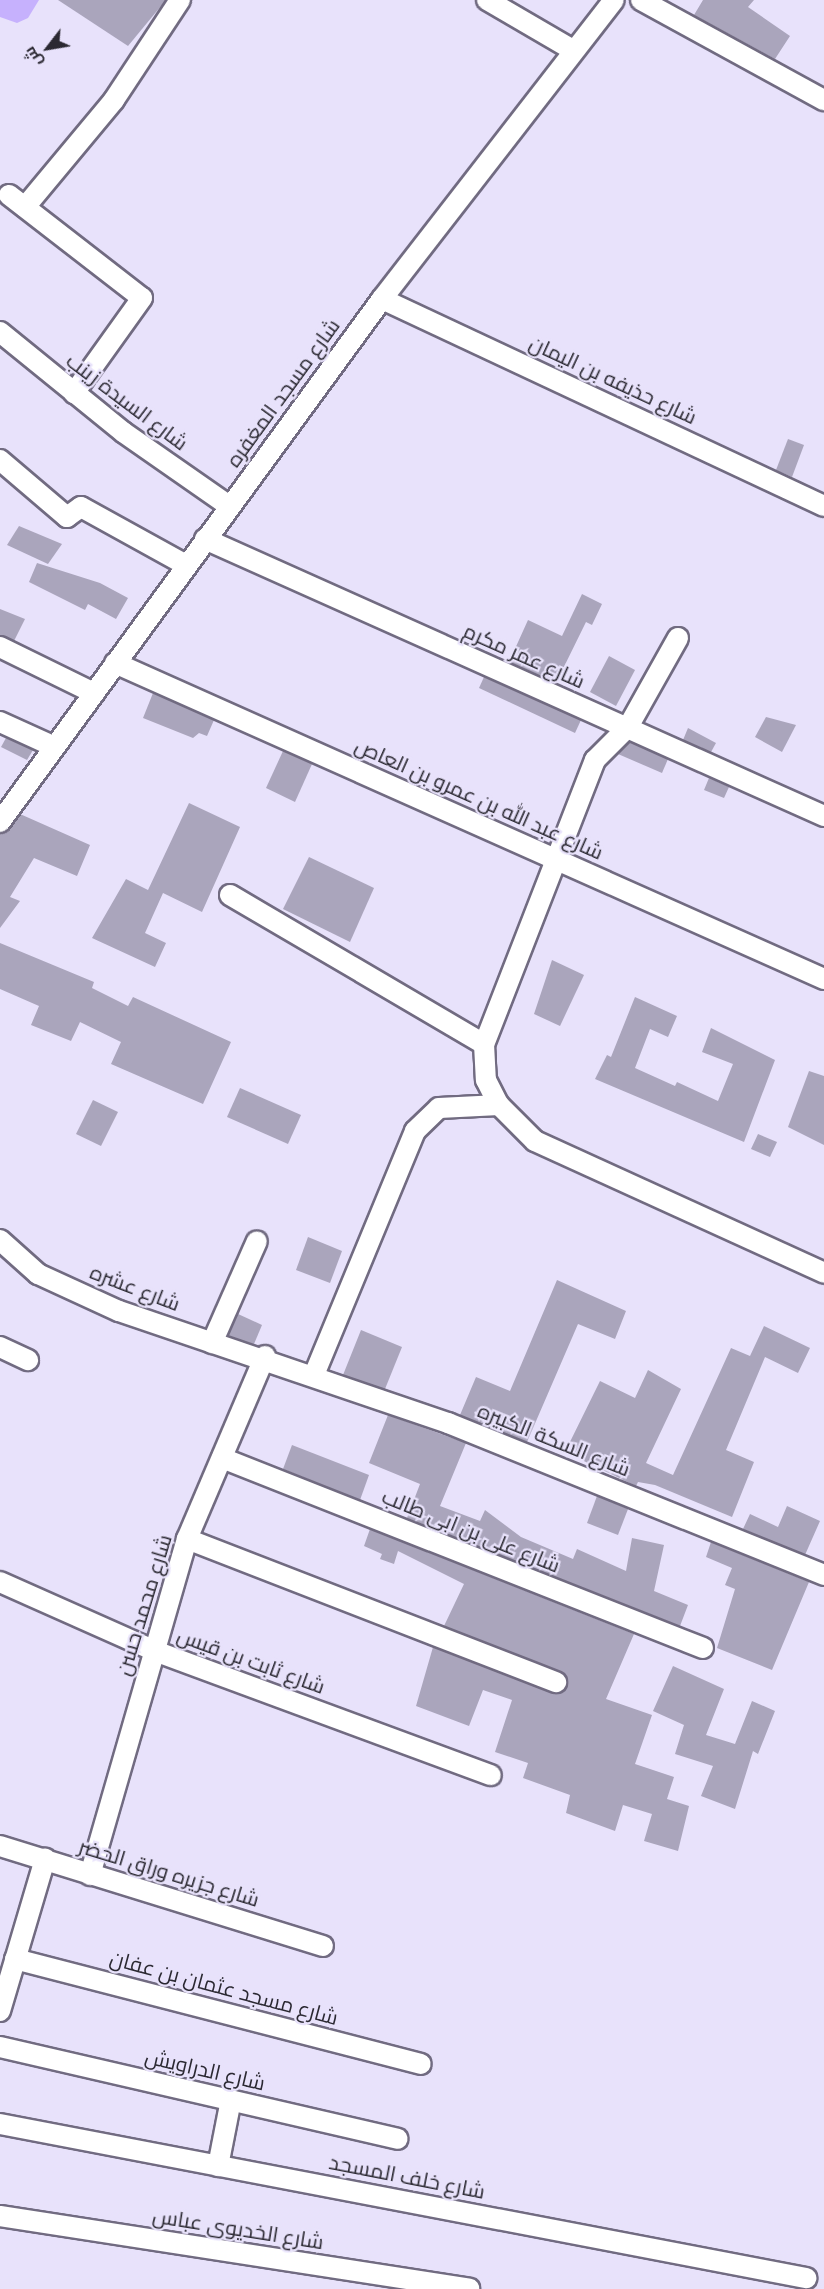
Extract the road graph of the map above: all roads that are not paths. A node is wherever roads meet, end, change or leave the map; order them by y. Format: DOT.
graph roads {
  1 [pos="180,0"];
  2 [pos="487,0"];
  3 [pos="614,0"];
  4 [pos="641,0"];
  5 [pos="573,50"];
  6 [pos="824,100"];
  7 [pos="9,195"];
  8 [pos="25,207"];
  9 [pos="382,299"];
  10 [pos="0,332"];
  11 [pos="74,393"];
  12 [pos="0,460"];
  13 [pos="229,506"];
  14 [pos="824,506"];
  15 [pos="205,539"];
  16 [pos="186,565"];
  17 [pos="678,638"];
  18 [pos="0,647"];
  19 [pos="116,663"];
  20 [pos="94,693"];
  21 [pos="0,722"];
  22 [pos="628,727"];
  23 [pos="55,747"];
  24 [pos="824,816"];
  25 [pos="0,822"];
  26 [pos="555,859"];
  27 [pos="230,895"];
  28 [pos="824,979"];
  29 [pos="483,1044"];
  30 [pos="499,1106"];
  31 [pos="0,1240"];
  32 [pos="257,1241"];
  33 [pos="824,1273"];
  34 [pos="212,1343"];
  35 [pos="0,1347"];
  36 [pos="265,1356"];
  37 [pos="28,1360"];
  38 [pos="314,1375"];
  39 [pos="222,1458"];
  40 [pos="188,1539"];
  41 [pos="824,1575"];
  42 [pos="0,1582"];
  43 [pos="703,1648"];
  44 [pos="155,1651"];
  45 [pos="556,1682"];
  46 [pos="490,1775"];
  47 [pos="0,1846"];
  48 [pos="45,1859"];
  49 [pos="90,1875"];
  50 [pos="323,1946"];
  51 [pos="15,1959"];
  52 [pos="0,2011"];
  53 [pos="0,2047"];
  54 [pos="421,2064"];
  55 [pos="231,2100"];
  56 [pos="0,2124"];
  57 [pos="399,2139"];
  58 [pos="218,2166"];
  59 [pos="0,2216"];
  60 [pos="806,2278"];
  61 [pos="469,2289"];
  1 -- 8 [label="street"];
  2 -- 5 [label="street"];
  3 -- 5 [label="street, شارع مسجد المغفره"];
  4 -- 6 [label="street"];
  5 -- 9 [label="street, شارع مسجد المغفره"];
  7 -- 8 [label="street"];
  8 -- 11 [label="street"];
  9 -- 13 [label="street, شارع مسجد المغفره"];
  9 -- 14 [label="street, شارع حذيفه بن اليمان"];
  10 -- 11 [label="street, شارع السيدة زينب"];
  11 -- 13 [label="street, شارع السيدة زينب"];
  12 -- 16 [label="street"];
  13 -- 15 [label="street, شارع مسجد المغفره"];
  15 -- 16 [label="street, شارع مسجد المغفره"];
  15 -- 22 [label="street, شارع عمر مكرم"];
  16 -- 19 [label="street, شارع مسجد المغفره"];
  17 -- 22 [label="street"];
  18 -- 20 [label="street"];
  19 -- 20 [label="street, شارع مسجد المغفره"];
  19 -- 26 [label="street, شارع عبد الله بن عمرو بن العاص"];
  20 -- 23 [label="street, شارع مسجد المغفره"];
  21 -- 23 [label="street"];
  22 -- 24 [label="street, شارع عمر مكرم"];
  22 -- 26 [label="street"];
  23 -- 25 [label="street, شارع مسجد المغفره"];
  26 -- 28 [label="street, شارع عبد الله بن عمرو بن العاص"];
  26 -- 29 [label="street"];
  27 -- 29 [label="street"];
  29 -- 30 [label="street"];
  30 -- 33 [label="street"];
  30 -- 38 [label="street"];
  31 -- 34 [label="street, شارع عشره"];
  32 -- 34 [label="street"];
  34 -- 36 [label="street, شارع عشره"];
  35 -- 37 [label="street"];
  36 -- 38 [label="street, شارع السكة الكبيره"];
  36 -- 39 [label="street, شارع محمد حسن"];
  38 -- 41 [label="street, شارع السكة الكبيره"];
  39 -- 40 [label="street, شارع محمد حسن"];
  39 -- 43 [label="street, شارع على بن ابى طالب"];
  40 -- 44 [label="street, شارع محمد حسن"];
  40 -- 45 [label="street"];
  42 -- 44 [label="street, شارع ثابت بن قيس"];
  44 -- 46 [label="street, شارع ثابت بن قيس"];
  44 -- 49 [label="street, شارع محمد حسن"];
  47 -- 48 [label="street, شارع جزيره وراق الحضر"];
  48 -- 49 [label="street, شارع جزيره وراق الحضر"];
  48 -- 51 [label="street"];
  49 -- 50 [label="street, شارع جزيره وراق الحضر"];
  51 -- 52 [label="street"];
  51 -- 54 [label="street, شارع مسجد عثمان بن عفان"];
  53 -- 55 [label="street, شارع الدراويش"];
  55 -- 57 [label="street, شارع الدراويش"];
  55 -- 58 [label="street"];
  56 -- 58 [label="street, شارع خلف المسجد"];
  58 -- 60 [label="street, شارع خلف المسجد"];
  59 -- 61 [label="street, شارع الخديوى عباس"];
}
